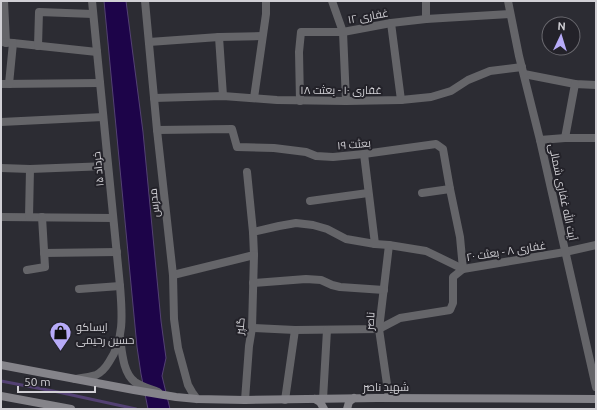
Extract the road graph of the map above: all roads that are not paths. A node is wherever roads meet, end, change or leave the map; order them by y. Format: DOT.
graph roads {
  1 [pos="4,1"];
  2 [pos="92,1"];
  3 [pos="145,1"];
  4 [pos="266,1"];
  5 [pos="332,1"];
  6 [pos="426,1"];
  7 [pos="508,1"];
  8 [pos="93,14"];
  9 [pos="510,14"];
  10 [pos="426,19"];
  11 [pos="391,23"];
  12 [pos="343,32"];
  13 [pos="262,36"];
  14 [pos="219,37"];
  15 [pos="149,42"];
  16 [pos="7,43"];
  17 [pos="38,46"];
  18 [pos="97,52"];
  19 [pos="523,70"];
  20 [pos="100,83"];
  21 [pos="5,84"];
  22 [pos="575,84"];
  23 [pos="596,85"];
  24 [pos="223,96"];
  25 [pos="154,98"];
  26 [pos="254,98"];
  27 [pos="401,100"];
  28 [pos="300,101"];
  29 [pos="346,101"];
  30 [pos="104,116"];
  31 [pos="1,122"];
  32 [pos="157,130"];
  33 [pos="565,138"];
  34 [pos="596,138"];
  35 [pos="540,140"];
  36 [pos="364,154"];
  37 [pos="108,166"];
  38 [pos="1,168"];
  39 [pos="30,169"];
  40 [pos="247,172"];
  41 [pos="450,189"];
  42 [pos="368,193"];
  43 [pos="422,193"];
  44 [pos="310,201"];
  45 [pos="1,217"];
  46 [pos="29,217"];
  47 [pos="42,217"];
  48 [pos="113,218"];
  49 [pos="253,232"];
  50 [pos="375,244"];
  51 [pos="389,245"];
  52 [pos="596,245"];
  53 [pos="117,252"];
  54 [pos="565,252"];
  55 [pos="44,253"];
  56 [pos="254,255"];
  57 [pos="463,269"];
  58 [pos="27,270"];
  59 [pos="174,275"];
  60 [pos="253,283"];
  61 [pos="120,286"];
  62 [pos="79,289"];
  63 [pos="384,290"];
  64 [pos="252,328"];
  65 [pos="379,329"];
  66 [pos="295,330"];
  67 [pos="327,330"];
  68 [pos="120,336"];
  69 [pos="1,365"];
  70 [pos="74,379"];
  71 [pos="135,386"];
  72 [pos="596,388"];
  73 [pos="1,396"];
  74 [pos="197,398"];
  75 [pos="354,398"];
  76 [pos="389,398"];
  77 [pos="319,399"];
  78 [pos="596,399"];
  79 [pos="245,400"];
  80 [pos="285,400"];
  81 [pos="71,409"];
  82 [pos="324,409"];
  83 [pos="346,409"];
  1 -- 16 [label="street"];
  2 -- 8 [label="street, ۱۵ خرداد"];
  3 -- 15 [label="street, مدرس"];
  4 -- 13 [label="street"];
  5 -- 12 [label="street"];
  6 -- 10 [label="street"];
  7 -- 9 [label="street, آیت الله غفاری شمالی"];
  8 -- 17 [label="street"];
  8 -- 18 [label="street, ۱۵ خرداد"];
  9 -- 10 [label="street, غفاری ۱۲"];
  9 -- 19 [label="street, آیت الله غفاری شمالی"];
  10 -- 11 [label="street, غفاری ۱۲"];
  11 -- 12 [label="street, غفاری ۱۲"];
  11 -- 27 [label="street"];
  12 -- 28 [label="street, غفاری ۱۲"];
  12 -- 29 [label="street"];
  13 -- 14 [label="street"];
  13 -- 26 [label="street"];
  14 -- 15 [label="street"];
  14 -- 24 [label="street"];
  15 -- 25 [label="street, مدرس"];
  16 -- 17 [label="street"];
  16 -- 21 [label="street"];
  17 -- 18 [label="street"];
  18 -- 20 [label="street, ۱۵ خرداد"];
  19 -- 22 [label="street, غفاری ۱۰ - بعثت ۱۸"];
  19 -- 27 [label="street, غفاری ۱۰ - بعثت ۱۸"];
  19 -- 35 [label="street, آیت الله غفاری شمالی"];
  20 -- 21 [label="street"];
  20 -- 30 [label="street, ۱۵ خرداد"];
  22 -- 23 [label="street, غفاری ۱۰ - بعثت ۱۸"];
  22 -- 33 [label="street"];
  24 -- 25 [label="street, غفاری ۱۰ - بعثت ۱۸"];
  24 -- 26 [label="street, غفاری ۱۰ - بعثت ۱۸"];
  25 -- 32 [label="street, مدرس"];
  26 -- 28 [label="street, غفاری ۱۰ - بعثت ۱۸"];
  27 -- 29 [label="street, غفاری ۱۰ - بعثت ۱۸"];
  28 -- 29 [label="street, غفاری ۱۰ - بعثت ۱۸"];
  30 -- 31 [label="street"];
  30 -- 37 [label="street, ۱۵ خرداد"];
  32 -- 36 [label="street, بعثت ۱۹"];
  32 -- 59 [label="street, مدرس"];
  33 -- 34 [label="street"];
  33 -- 35 [label="street"];
  35 -- 54 [label="street, آیت الله غفاری شمالی"];
  36 -- 41 [label="street, بعثت ۱۹"];
  36 -- 42 [label="street"];
  37 -- 39 [label="street"];
  37 -- 48 [label="street, ۱۵ خرداد"];
  38 -- 39 [label="street"];
  39 -- 46 [label="street"];
  40 -- 49 [label="street"];
  41 -- 43 [label="street"];
  41 -- 57 [label="street, بعثت ۱۹"];
  42 -- 44 [label="street"];
  42 -- 50 [label="street"];
  45 -- 46 [label="street"];
  46 -- 47 [label="street"];
  47 -- 48 [label="street"];
  47 -- 55 [label="street"];
  48 -- 53 [label="street, ۱۵ خرداد"];
  49 -- 50 [label="street, غفاری ۸ - بعثت ۲۰"];
  49 -- 56 [label="street"];
  50 -- 51 [label="street, غفاری ۸ - بعثت ۲۰"];
  51 -- 57 [label="street, غفاری ۸ - بعثت ۲۰"];
  51 -- 63 [label="street, ناصر"];
  52 -- 54 [label="street, غفاری ۸ - بعثت ۲۰"];
  53 -- 55 [label="street"];
  53 -- 61 [label="street, ۱۵ خرداد"];
  54 -- 57 [label="street, غفاری ۸ - بعثت ۲۰"];
  54 -- 72 [label="street, آیت الله غفاری شمالی"];
  55 -- 58 [label="street"];
  56 -- 59 [label="street"];
  56 -- 60 [label="street, گلپر"];
  57 -- 65 [label="street"];
  59 -- 74 [label="street, مدرس"];
  60 -- 63 [label="street"];
  60 -- 64 [label="street, گلپر"];
  61 -- 62 [label="street"];
  61 -- 68 [label="street, ۱۵ خرداد"];
  63 -- 65 [label="street, ناصر"];
  64 -- 66 [label="street"];
  64 -- 79 [label="street, گلپر"];
  65 -- 67 [label="street"];
  65 -- 76 [label="street, ناصر"];
  66 -- 67 [label="street"];
  66 -- 80 [label="street"];
  67 -- 77 [label="street"];
  68 -- 70 [label="street"];
  68 -- 71 [label="street"];
  69 -- 70 [label="main road, شهید ناصر"];
  70 -- 71 [label="main road, شهید ناصر"];
  71 -- 74 [label="main road, شهید ناصر"];
  73 -- 81 [label="main road"];
  74 -- 79 [label="main road, شهید ناصر"];
  75 -- 76 [label="main road, شهید ناصر"];
  75 -- 77 [label="main road, شهید ناصر"];
  75 -- 83 [label="main road"];
  76 -- 78 [label="main road, شهید ناصر"];
  77 -- 80 [label="main road, شهید ناصر"];
  77 -- 82 [label="main road"];
  79 -- 80 [label="main road, شهید ناصر"];
}
